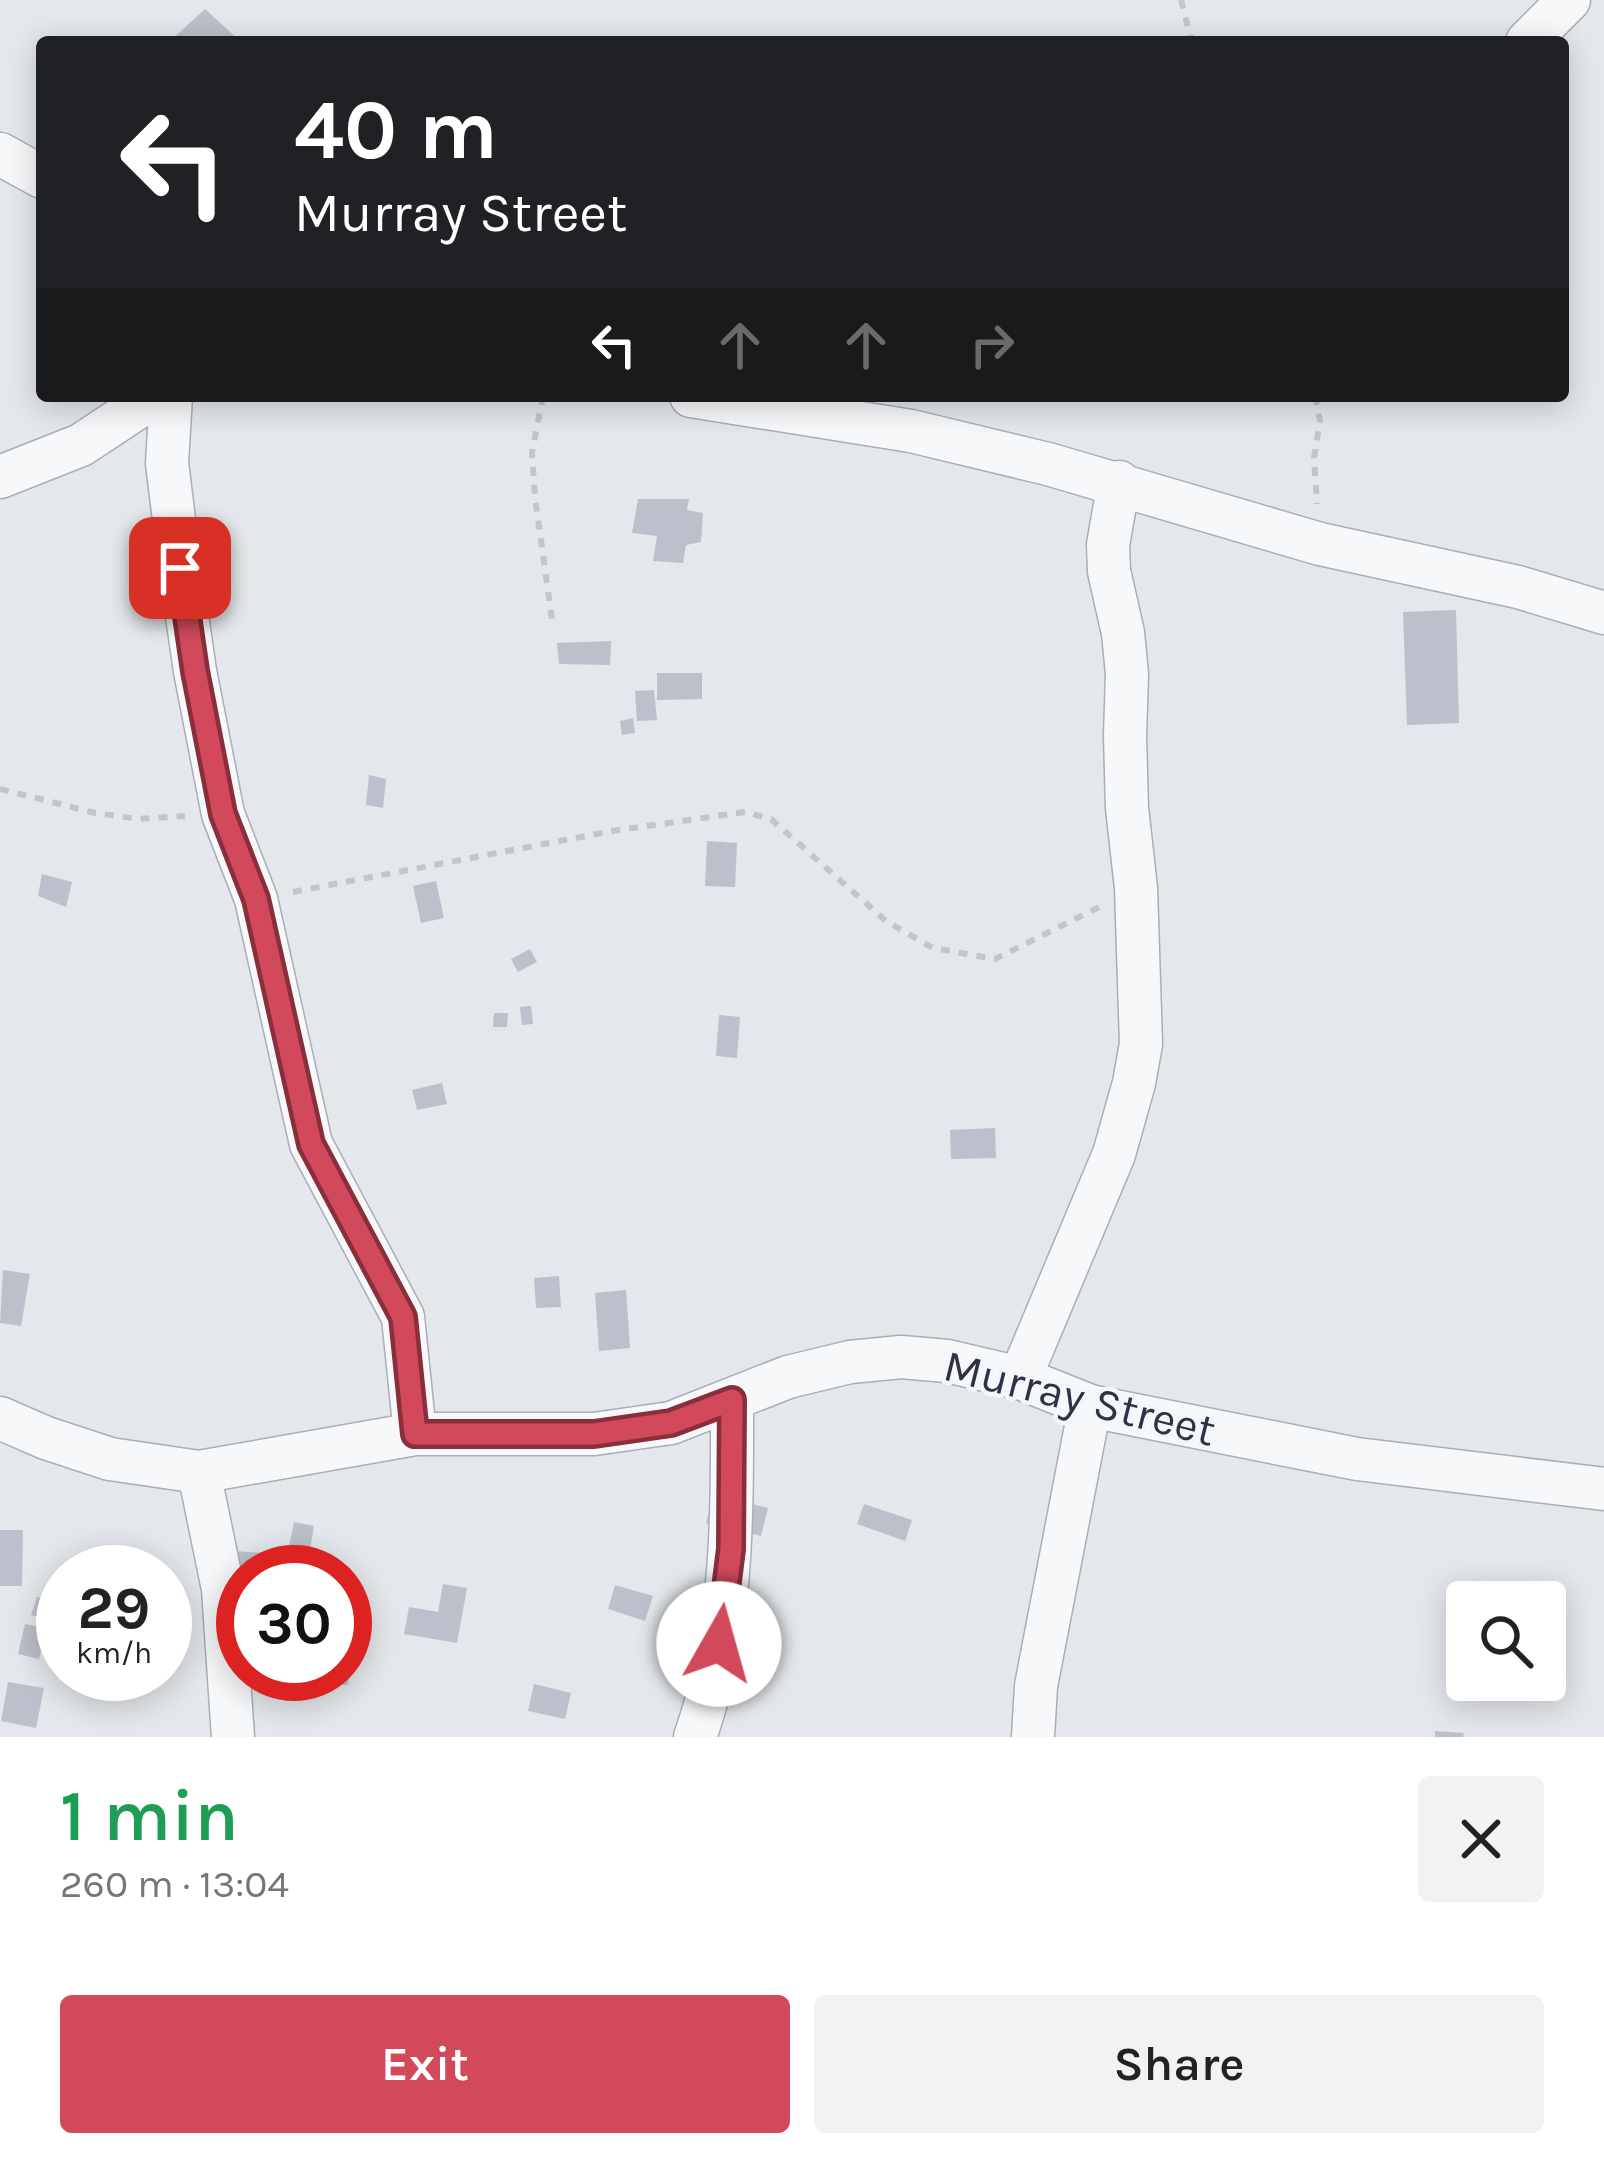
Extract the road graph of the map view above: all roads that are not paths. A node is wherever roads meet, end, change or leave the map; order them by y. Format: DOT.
graph roads {
  1 [pos="1569,0"];
  2 [pos="1533,36"];
  3 [pos="0,154"];
  4 [pos="36,173"];
  5 [pos="146,402"];
  6 [pos="171,402"];
  7 [pos="729,402"];
  8 [pos="0,477"];
  9 [pos="1119,482"];
  10 [pos="1604,613"];
  11 [pos="1020,1378"];
  12 [pos="732,1400"];
  13 [pos="1090,1406"];
  14 [pos="0,1418"];
  15 [pos="415,1434"];
  16 [pos="199,1472"];
  17 [pos="1604,1489"];
  18 [pos="233,1737"];
  19 [pos="695,1737"];
  20 [pos="1033,1737"];
  1 -- 2 [label="street"];
  3 -- 4 [label="street"];
  5 -- 8 [label="street"];
  6 -- 15 [label="street"];
  7 -- 9 [label="street"];
  9 -- 10 [label="street"];
  9 -- 11 [label="street"];
  11 -- 12 [label="street, Murray Street"];
  11 -- 13 [label="street, Murray Street"];
  12 -- 15 [label="street, Murray Street"];
  12 -- 19 [label="street"];
  13 -- 17 [label="street, Murray Street"];
  13 -- 20 [label="street"];
  14 -- 16 [label="street, Murray Street"];
  15 -- 16 [label="street, Murray Street"];
  16 -- 18 [label="street"];
}
